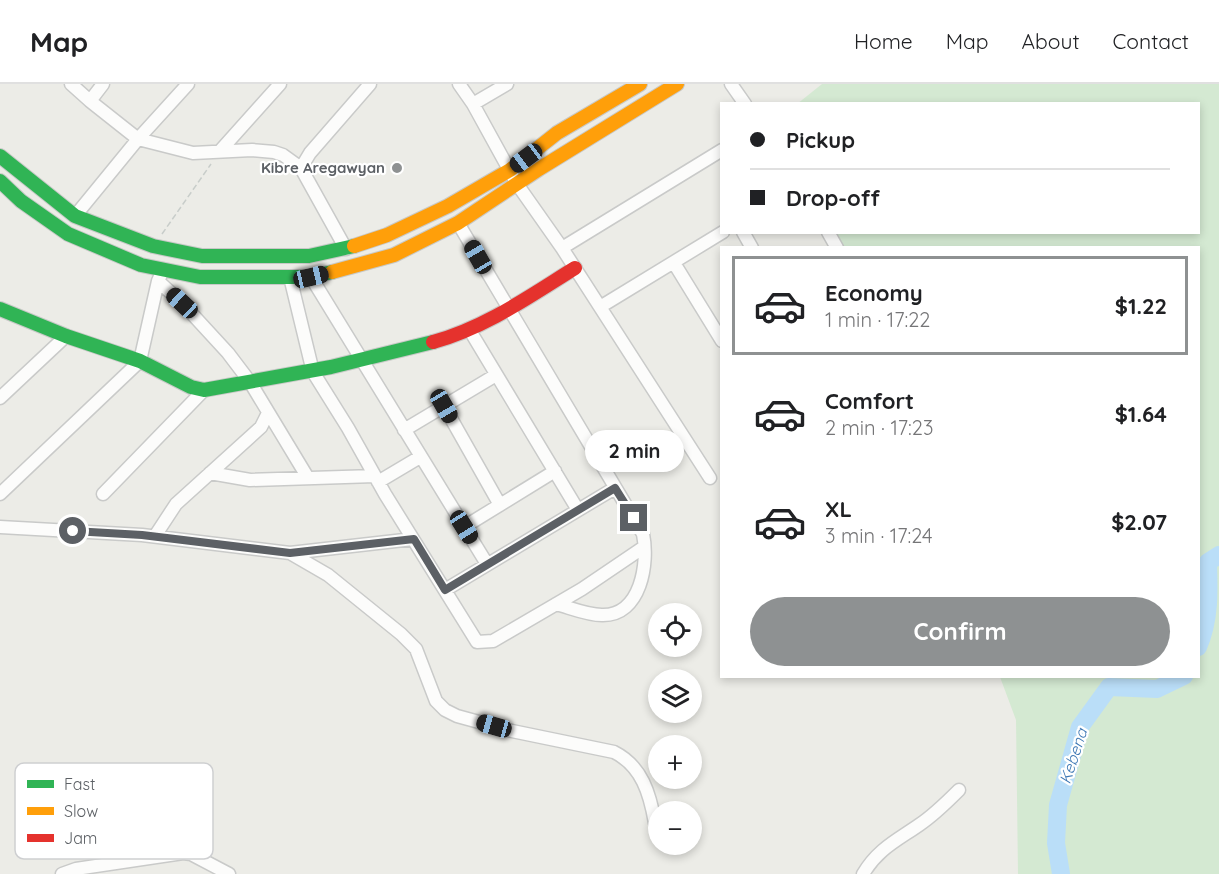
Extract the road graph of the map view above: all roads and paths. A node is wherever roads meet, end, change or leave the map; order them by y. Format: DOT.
graph roads {
  1 [pos="71,84"];
  2 [pos="103,84"];
  3 [pos="188,84"];
  4 [pos="280,84"];
  5 [pos="370,84"];
  6 [pos="459,84"];
  7 [pos="507,84"];
  8 [pos="640,84"];
  9 [pos="677,84"];
  10 [pos="731,84"];
  11 [pos="90,100"];
  12 [pos="744,102"];
  13 [pos="473,104"];
  14 [pos="138,139"];
  15 [pos="220,151"];
  16 [pos="720,151"];
  17 [pos="0,156"];
  18 [pos="301,168"];
  19 [pos="510,170"];
  20 [pos="0,181"];
  21 [pos="517,184"];
  22 [pos="75,216"];
  23 [pos="458,223"];
  24 [pos="720,234"];
  25 [pos="153,246"];
  26 [pos="562,248"];
  27 [pos="346,249"];
  28 [pos="674,263"];
  29 [pos="575,268"];
  30 [pos="160,275"];
  31 [pos="290,277"];
  32 [pos="311,277"];
  33 [pos="600,307"];
  34 [pos="0,309"];
  35 [pos="508,309"];
  36 [pos="469,330"];
  37 [pos="66,336"];
  38 [pos="720,338"];
  39 [pos="140,361"];
  40 [pos="362,362"];
  41 [pos="313,372"];
  42 [pos="496,375"];
  43 [pos="250,382"];
  44 [pos="204,390"];
  45 [pos="0,398"];
  46 [pos="444,406"];
  47 [pos="268,413"];
  48 [pos="404,430"];
  49 [pos="420,457"];
  50 [pos="555,471"];
  51 [pos="210,473"];
  52 [pos="308,478"];
  53 [pos="711,478"];
  54 [pos="377,479"];
  55 [pos="615,488"];
  56 [pos="0,494"];
  57 [pos="104,494"];
  58 [pos="500,504"];
  59 [pos="578,510"];
  60 [pos="0,527"];
  61 [pos="464,527"];
  62 [pos="155,536"];
  63 [pos="414,539"];
  64 [pos="644,548"];
  65 [pos="290,553"];
  66 [pos="487,564"];
  67 [pos="445,590"];
  68 [pos="556,604"];
  69 [pos="959,790"];
  70 [pos="651,801"];
  71 [pos="143,859"];
  72 [pos="200,859"];
  73 [pos="62,874"];
  74 [pos="229,874"];
  75 [pos="863,874"];
  1 -- 11 [label="street"];
  2 -- 11 [label="street"];
  3 -- 14 [label="street"];
  4 -- 15 [label="street"];
  5 -- 18 [label="street"];
  6 -- 13 [label="street"];
  7 -- 13 [label="street"];
  8 -- 19 [label="main road"];
  9 -- 21 [label="main road"];
  10 -- 12 [label="street"];
  11 -- 14 [label="street"];
  13 -- 19 [label="street"];
  14 -- 15 [label="street"];
  14 -- 22 [label="street"];
  15 -- 18 [label="street"];
  15 -- 25 [label="path"];
  16 -- 26 [label="street"];
  17 -- 22 [label="main road"];
  18 -- 27 [label="street"];
  19 -- 21 [label="street"];
  19 -- 27 [label="main road"];
  20 -- 30 [label="main road"];
  21 -- 23 [label="main road"];
  21 -- 26 [label="street"];
  22 -- 25 [label="main road"];
  23 -- 32 [label="main road"];
  23 -- 35 [label="street"];
  24 -- 28 [label="street"];
  25 -- 27 [label="main road"];
  26 -- 29 [label="street"];
  28 -- 33 [label="street"];
  28 -- 38 [label="street"];
  29 -- 33 [label="street"];
  29 -- 35 [label="main road"];
  30 -- 31 [label="main road"];
  30 -- 39 [label="street"];
  30 -- 43 [label="street"];
  31 -- 32 [label="main road"];
  31 -- 41 [label="street"];
  32 -- 40 [label="street"];
  33 -- 53 [label="street"];
  34 -- 37 [label="main road"];
  35 -- 36 [label="main road"];
  35 -- 55 [label="street"];
  36 -- 40 [label="main road"];
  36 -- 42 [label="street"];
  37 -- 39 [label="main road"];
  37 -- 45 [label="street"];
  39 -- 44 [label="main road"];
  39 -- 56 [label="street"];
  40 -- 41 [label="main road"];
  40 -- 48 [label="street"];
  41 -- 43 [label="main road"];
  41 -- 54 [label="street"];
  42 -- 46 [label="street"];
  42 -- 50 [label="street"];
  43 -- 44 [label="main road"];
  43 -- 47 [label="street"];
  44 -- 57 [label="street"];
  46 -- 48 [label="street"];
  46 -- 58 [label="street"];
  47 -- 51 [label="street"];
  47 -- 52 [label="street"];
  48 -- 49 [label="street"];
  49 -- 54 [label="street"];
  49 -- 61 [label="street"];
  50 -- 58 [label="street"];
  50 -- 59 [label="street"];
  51 -- 52 [label="street"];
  51 -- 62 [label="street"];
  52 -- 54 [label="street"];
  54 -- 63 [label="street"];
  55 -- 59 [label="street"];
  55 -- 64 [label="street"];
  58 -- 61 [label="street"];
  59 -- 66 [label="street"];
  60 -- 62 [label="street"];
  61 -- 66 [label="street"];
  62 -- 65 [label="street"];
  63 -- 65 [label="street"];
  63 -- 67 [label="street"];
  64 -- 68 [label="street"];
  64 -- 68 [label="street"];
  65 -- 70 [label="street"];
  66 -- 67 [label="street"];
  67 -- 68 [label="street"];
  69 -- 75 [label="street"];
  71 -- 73 [label="street"];
  72 -- 74 [label="street"];
}
